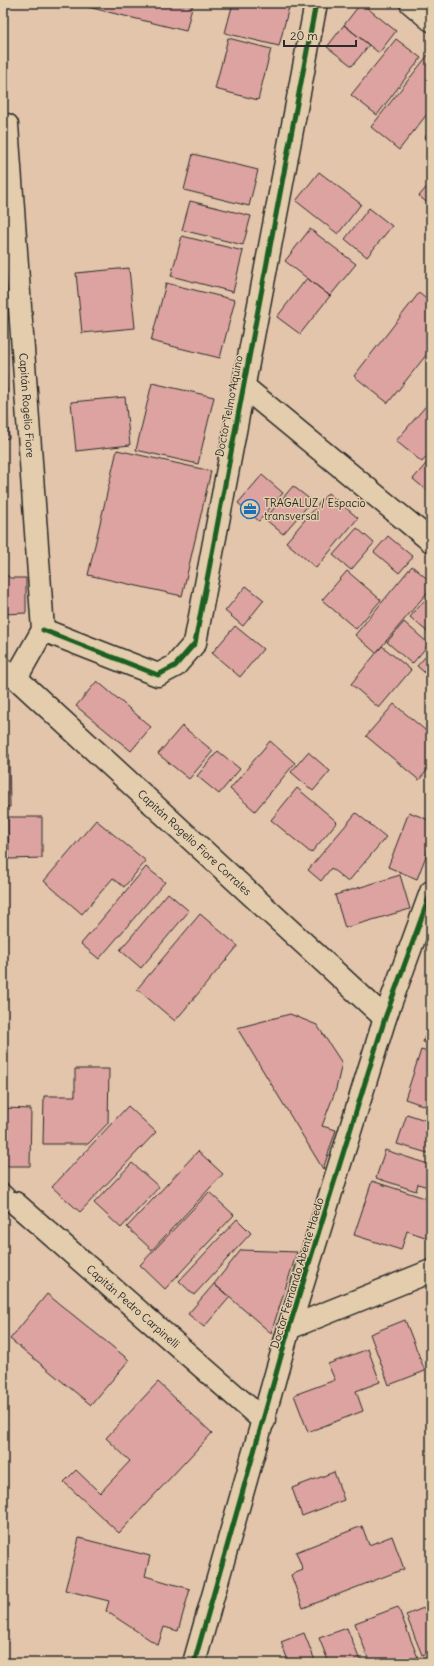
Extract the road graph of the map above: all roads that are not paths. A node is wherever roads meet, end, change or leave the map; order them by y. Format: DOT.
graph roads {
  1 [pos="316,3"];
  2 [pos="411,3"];
  3 [pos="431,20"];
  4 [pos="7,125"];
  5 [pos="243,386"];
  6 [pos="431,541"];
  7 [pos="43,630"];
  8 [pos="9,674"];
  9 [pos="431,892"];
  10 [pos="385,1018"];
  11 [pos="9,1197"];
  12 [pos="431,1271"];
  13 [pos="289,1328"];
  14 [pos="264,1420"];
  15 [pos="194,1663"];
  1 -- 5 [label="street, Doctor Telmo Aquino"];
  2 -- 3 [label="street"];
  4 -- 7 [label="street, Capitán Rogelio Fiore"];
  5 -- 6 [label="street"];
  5 -- 7 [label="street, Doctor Telmo Aquino"];
  7 -- 8 [label="street"];
  8 -- 10 [label="street, Capitán Rogelio Fiore Corrales"];
  9 -- 10 [label="street, Doctor Fernando Abente Haedo"];
  10 -- 13 [label="street, Doctor Fernando Abente Haedo"];
  11 -- 14 [label="street, Capitán Pedro Carpinelli"];
  12 -- 13 [label="street"];
  13 -- 14 [label="street, Doctor Fernando Abente Haedo"];
  14 -- 15 [label="street, Doctor Fernando Abente Haedo"];
}
